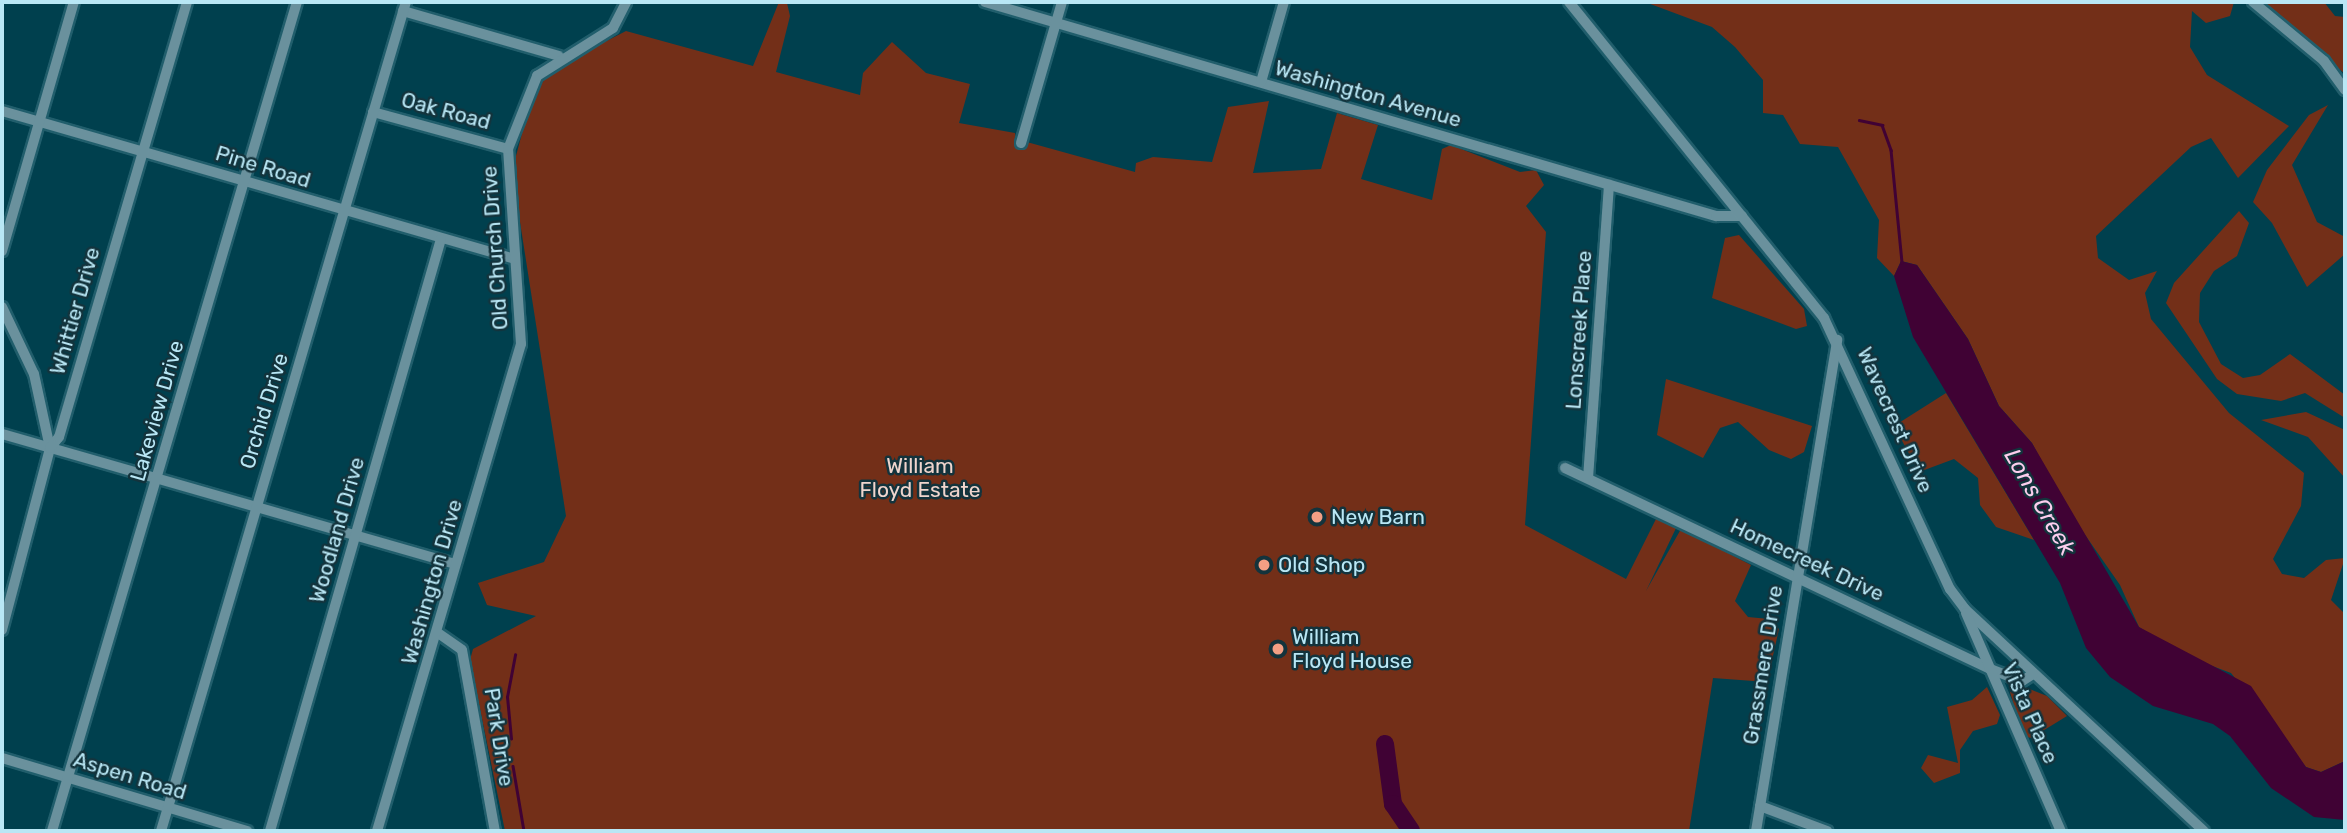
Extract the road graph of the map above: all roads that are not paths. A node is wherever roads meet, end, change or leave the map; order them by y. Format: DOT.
graph roads {
  1 [pos="74,2"];
  2 [pos="187,2"];
  3 [pos="297,2"];
  4 [pos="626,2"];
  5 [pos="985,2"];
  6 [pos="1062,2"];
  7 [pos="1284,2"];
  8 [pos="1569,2"];
  9 [pos="2253,2"];
  10 [pos="404,7"];
  11 [pos="1056,22"];
  12 [pos="559,56"];
  13 [pos="1261,82"];
  14 [pos="2345,90"];
  15 [pos="2,111"];
  16 [pos="373,112"];
  17 [pos="38,122"];
  18 [pos="1021,143"];
  19 [pos="508,149"];
  20 [pos="141,151"];
  21 [pos="245,182"];
  22 [pos="1609,185"];
  23 [pos="343,212"];
  24 [pos="1742,216"];
  25 [pos="441,239"];
  26 [pos="2,251"];
  27 [pos="515,259"];
  28 [pos="2,307"];
  29 [pos="1837,339"];
  30 [pos="521,344"];
  31 [pos="2,434"];
  32 [pos="50,447"];
  33 [pos="1565,468"];
  34 [pos="1588,478"];
  35 [pos="157,480"];
  36 [pos="254,510"];
  37 [pos="354,538"];
  38 [pos="455,564"];
  39 [pos="1797,576"];
  40 [pos="1965,609"];
  41 [pos="2,629"];
  42 [pos="438,633"];
  43 [pos="1990,669"];
  44 [pos="2033,674"];
  45 [pos="2,758"];
  46 [pos="68,778"];
  47 [pos="1760,806"];
  48 [pos="168,808"];
  49 [pos="52,831"];
  50 [pos="161,831"];
  51 [pos="247,831"];
  52 [pos="270,831"];
  53 [pos="377,831"];
  54 [pos="495,831"];
  55 [pos="1756,831"];
  56 [pos="1827,831"];
  57 [pos="2061,831"];
  58 [pos="2204,831"];
  1 -- 17 [label="street"];
  2 -- 20 [label="street, Whittier Drive"];
  3 -- 21 [label="street, Lakeview Drive"];
  4 -- 12 [label="street"];
  5 -- 11 [label="street, Washington Avenue"];
  6 -- 11 [label="street"];
  7 -- 13 [label="street"];
  8 -- 24 [label="street, Wavecrest Drive"];
  9 -- 14 [label="street"];
  10 -- 12 [label="street"];
  10 -- 16 [label="street, Orchid Drive"];
  11 -- 13 [label="street, Washington Avenue"];
  11 -- 18 [label="street"];
  12 -- 19 [label="street"];
  13 -- 22 [label="street, Washington Avenue"];
  15 -- 17 [label="street, Pine Road"];
  16 -- 19 [label="street, Oak Road"];
  16 -- 23 [label="street, Orchid Drive"];
  17 -- 20 [label="street, Pine Road"];
  17 -- 26 [label="street"];
  19 -- 27 [label="street, Old Church Drive"];
  20 -- 21 [label="street, Pine Road"];
  20 -- 32 [label="street, Whittier Drive"];
  21 -- 23 [label="street, Pine Road"];
  21 -- 35 [label="street, Lakeview Drive"];
  22 -- 24 [label="street, Washington Avenue"];
  22 -- 34 [label="street, Lonscreek Place"];
  23 -- 25 [label="street, Pine Road"];
  23 -- 36 [label="street, Orchid Drive"];
  24 -- 29 [label="street, Wavecrest Drive"];
  25 -- 27 [label="street, Pine Road"];
  25 -- 37 [label="street, Woodland Drive"];
  27 -- 30 [label="street, Old Church Drive"];
  28 -- 32 [label="street"];
  29 -- 39 [label="street, Grassmere Drive"];
  29 -- 40 [label="street, Wavecrest Drive"];
  30 -- 38 [label="street, Washington Drive"];
  31 -- 32 [label="street"];
  32 -- 35 [label="street"];
  32 -- 41 [label="street, Whittier Drive"];
  33 -- 34 [label="street, Homecreek Drive"];
  34 -- 39 [label="street, Homecreek Drive"];
  35 -- 36 [label="street"];
  35 -- 46 [label="street, Lakeview Drive"];
  36 -- 37 [label="street"];
  36 -- 48 [label="street, Orchid Drive"];
  37 -- 38 [label="street"];
  37 -- 52 [label="street, Woodland Drive"];
  38 -- 42 [label="street, Washington Drive"];
  39 -- 43 [label="street, Homecreek Drive"];
  39 -- 47 [label="street, Grassmere Drive"];
  40 -- 43 [label="street, Vista Place"];
  40 -- 44 [label="street, Wavecrest Drive"];
  42 -- 53 [label="street, Washington Drive"];
  42 -- 54 [label="street, Park Drive"];
  43 -- 44 [label="street, Homecreek Drive"];
  43 -- 57 [label="street, Vista Place"];
  44 -- 58 [label="street, Wavecrest Drive"];
  45 -- 46 [label="street, Aspen Road"];
  46 -- 48 [label="street, Aspen Road"];
  46 -- 49 [label="street, Lakeview Drive"];
  47 -- 55 [label="street, Grassmere Drive"];
  47 -- 56 [label="street"];
  48 -- 50 [label="street, Orchid Drive"];
  48 -- 51 [label="street, Aspen Road"];
}
